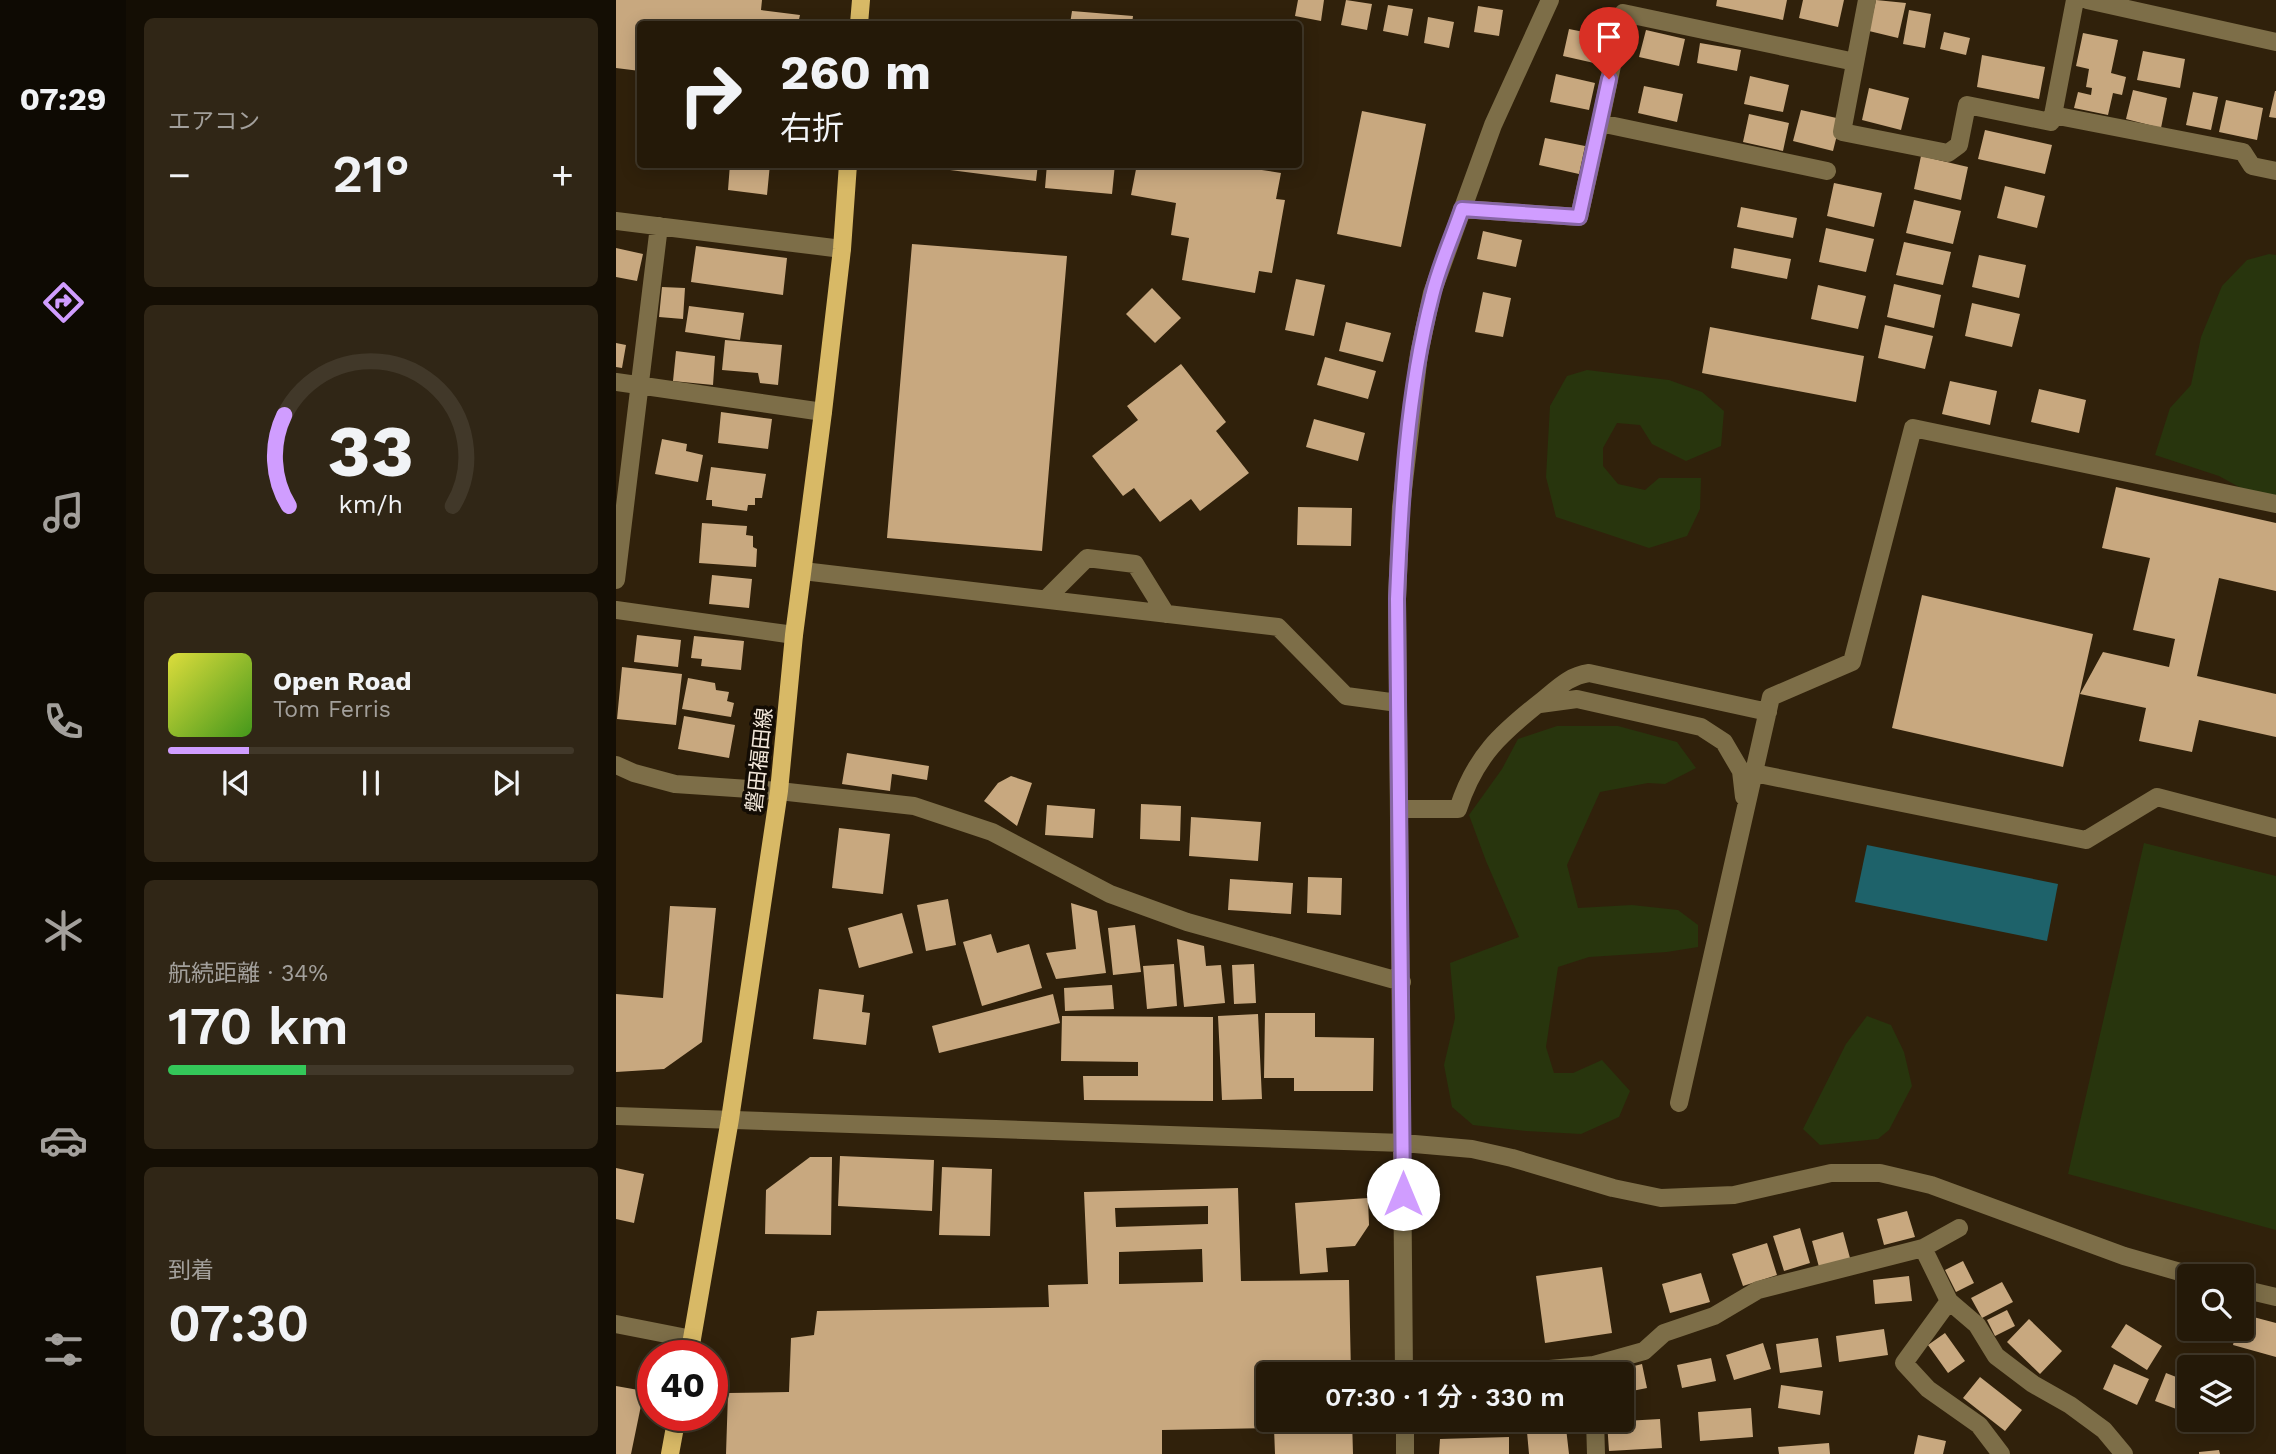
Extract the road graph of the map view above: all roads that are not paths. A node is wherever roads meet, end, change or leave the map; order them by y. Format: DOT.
graph roads {
  1 [pos="861,0"];
  2 [pos="1550,0"];
  3 [pos="1867,0"];
  4 [pos="2075,0"];
  5 [pos="2087,0"];
  6 [pos="859,21"];
  7 [pos="2275,38"];
  8 [pos="1855,62"];
  9 [pos="2053,115"];
  10 [pos="1600,123"];
  11 [pos="848,168"];
  12 [pos="1827,171"];
  13 [pos="2276,171"];
  14 [pos="1462,209"];
  15 [pos="616,220"];
  16 [pos="659,226"];
  17 [pos="842,249"];
  18 [pos="616,382"];
  19 [pos="638,385"];
  20 [pos="823,412"];
  21 [pos="2276,504"];
  22 [pos="803,571"];
  23 [pos="616,580"];
  24 [pos="1046,599"];
  25 [pos="616,610"];
  26 [pos="1166,614"];
  27 [pos="794,635"];
  28 [pos="1398,703"];
  29 [pos="1537,704"];
  30 [pos="1768,712"];
  31 [pos="616,765"];
  32 [pos="1754,773"];
  33 [pos="779,790"];
  34 [pos="1746,807"];
  35 [pos="1400,809"];
  36 [pos="2276,828"];
  37 [pos="1402,982"];
  38 [pos="1679,1103"];
  39 [pos="616,1116"];
  40 [pos="730,1119"];
  41 [pos="1403,1143"];
  42 [pos="1959,1228"];
  43 [pos="1923,1248"];
  44 [pos="2177,1271"];
  45 [pos="2254,1292"];
  46 [pos="2276,1297"];
  47 [pos="1949,1301"];
  48 [pos="616,1324"];
  49 [pos="665,1340"];
  50 [pos="691,1340"];
  51 [pos="1404,1362"];
  52 [pos="1613,1362"];
  53 [pos="674,1431"];
  54 [pos="1405,1432"];
  55 [pos="1595,1432"];
  56 [pos="670,1454"];
  57 [pos="1405,1454"];
  58 [pos="1596,1454"];
  59 [pos="2001,1454"];
  60 [pos="2124,1454"];
  1 -- 6 [label="main road"];
  2 -- 14 [label="street"];
  3 -- 8 [label="street"];
  4 -- 9 [label="street"];
  5 -- 7 [label="street"];
  8 -- 9 [label="street"];
  8 -- 10 [label="street"];
  9 -- 13 [label="street"];
  10 -- 12 [label="street"];
  10 -- 14 [label="street"];
  11 -- 17 [label="main road, 磐田福田線"];
  14 -- 28 [label="street"];
  15 -- 16 [label="street"];
  16 -- 17 [label="street"];
  16 -- 19 [label="street"];
  17 -- 20 [label="main road, 磐田福田線"];
  18 -- 19 [label="street"];
  19 -- 20 [label="street"];
  19 -- 23 [label="street"];
  20 -- 22 [label="main road, 磐田福田線"];
  21 -- 30 [label="street"];
  22 -- 24 [label="street"];
  22 -- 27 [label="main road, 磐田福田線"];
  24 -- 26 [label="street"];
  24 -- 26 [label="street"];
  25 -- 27 [label="street"];
  26 -- 28 [label="street"];
  27 -- 33 [label="main road, 磐田福田線"];
  28 -- 35 [label="street"];
  29 -- 30 [label="street"];
  29 -- 34 [label="street"];
  29 -- 35 [label="street"];
  30 -- 32 [label="street"];
  31 -- 33 [label="street"];
  32 -- 34 [label="street"];
  32 -- 36 [label="street"];
  33 -- 37 [label="street"];
  33 -- 40 [label="main road, 磐田福田線"];
  34 -- 38 [label="street"];
  35 -- 37 [label="street"];
  37 -- 41 [label="street"];
  39 -- 40 [label="street"];
  40 -- 41 [label="street"];
  40 -- 50 [label="main road, 磐田福田線"];
  41 -- 44 [label="street"];
  41 -- 51 [label="street"];
  42 -- 43 [label="street"];
  43 -- 47 [label="street"];
  43 -- 52 [label="street"];
  45 -- 46 [label="street"];
  47 -- 59 [label="street"];
  47 -- 60 [label="street"];
  48 -- 49 [label="street"];
  53 -- 56 [label="main road"];
  54 -- 57 [label="street"];
  55 -- 58 [label="street"];
}
